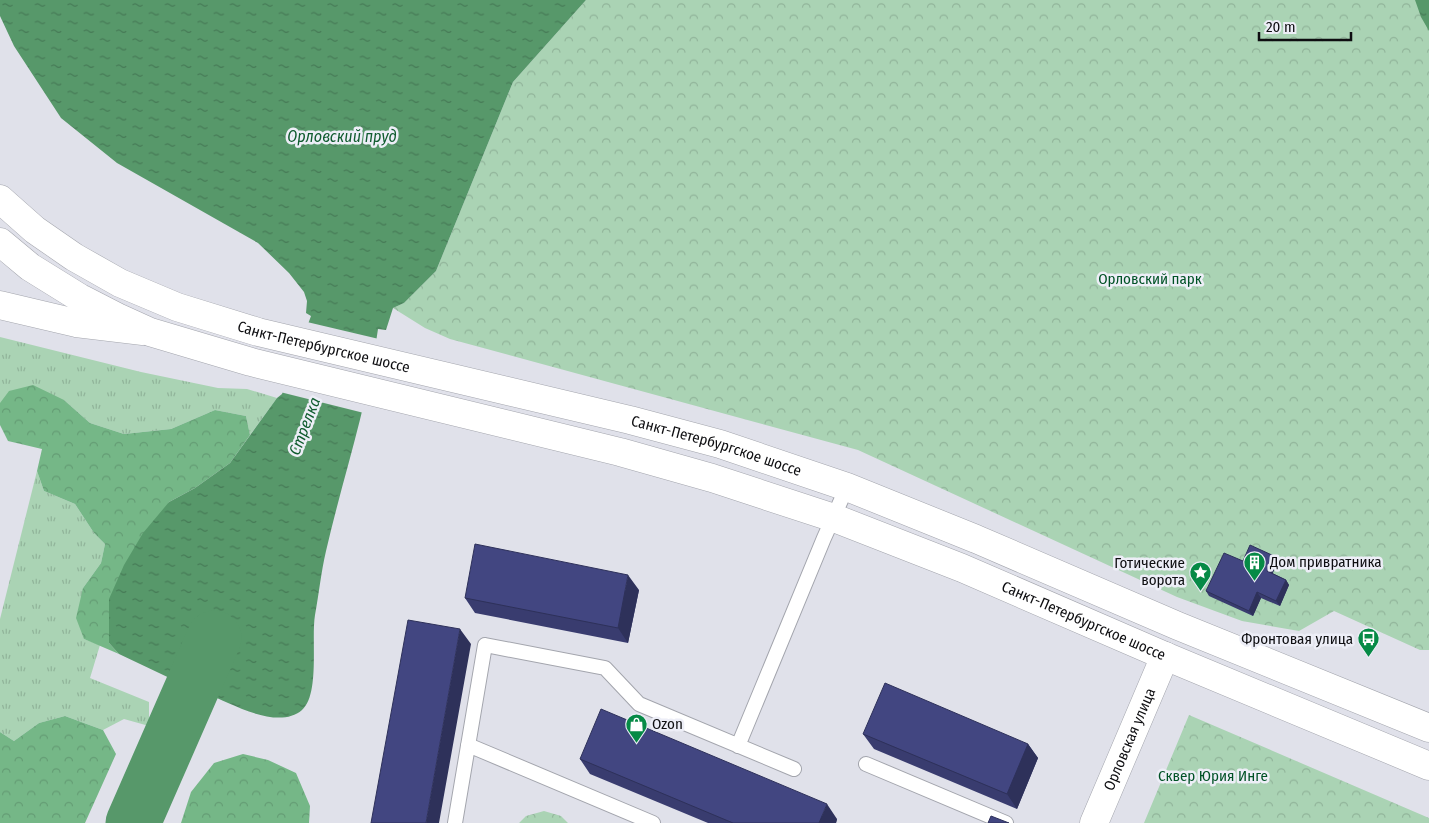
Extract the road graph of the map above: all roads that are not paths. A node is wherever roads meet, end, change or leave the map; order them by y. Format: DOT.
graph roads {
  1 [pos="0,199"];
  2 [pos="0,242"];
  3 [pos="0,305"];
  4 [pos="150,332"];
  5 [pos="847,487"];
  6 [pos="834,518"];
  7 [pos="1178,626"];
  8 [pos="1165,656"];
  9 [pos="1429,728"];
  10 [pos="468,745"];
  11 [pos="738,746"];
  12 [pos="866,764"];
  13 [pos="1429,766"];
  14 [pos="794,769"];
  15 [pos="981,818"];
  16 [pos="455,823"];
  17 [pos="653,823"];
  18 [pos="1006,823"];
  19 [pos="1094,823"];
  1 -- 5 [label="main road, Санкт-Петербургское шоссе"];
  2 -- 4 [label="main road, Санкт-Петербургское шоссе"];
  3 -- 4 [label="main road"];
  4 -- 6 [label="main road, Санкт-Петербургское шоссе"];
  5 -- 6 [label="lane"];
  5 -- 7 [label="main road, Санкт-Петербургское шоссе"];
  6 -- 8 [label="main road, Санкт-Петербургское шоссе"];
  6 -- 11 [label="lane"];
  7 -- 8 [label="lane"];
  7 -- 9 [label="main road, Санкт-Петербургское шоссе"];
  8 -- 13 [label="main road, Санкт-Петербургское шоссе"];
  8 -- 19 [label="main road, Орловская улица"];
  10 -- 11 [label="lane"];
  10 -- 16 [label="lane"];
  10 -- 17 [label="lane"];
  11 -- 14 [label="lane"];
  12 -- 15 [label="lane"];
  15 -- 18 [label="lane"];
}
